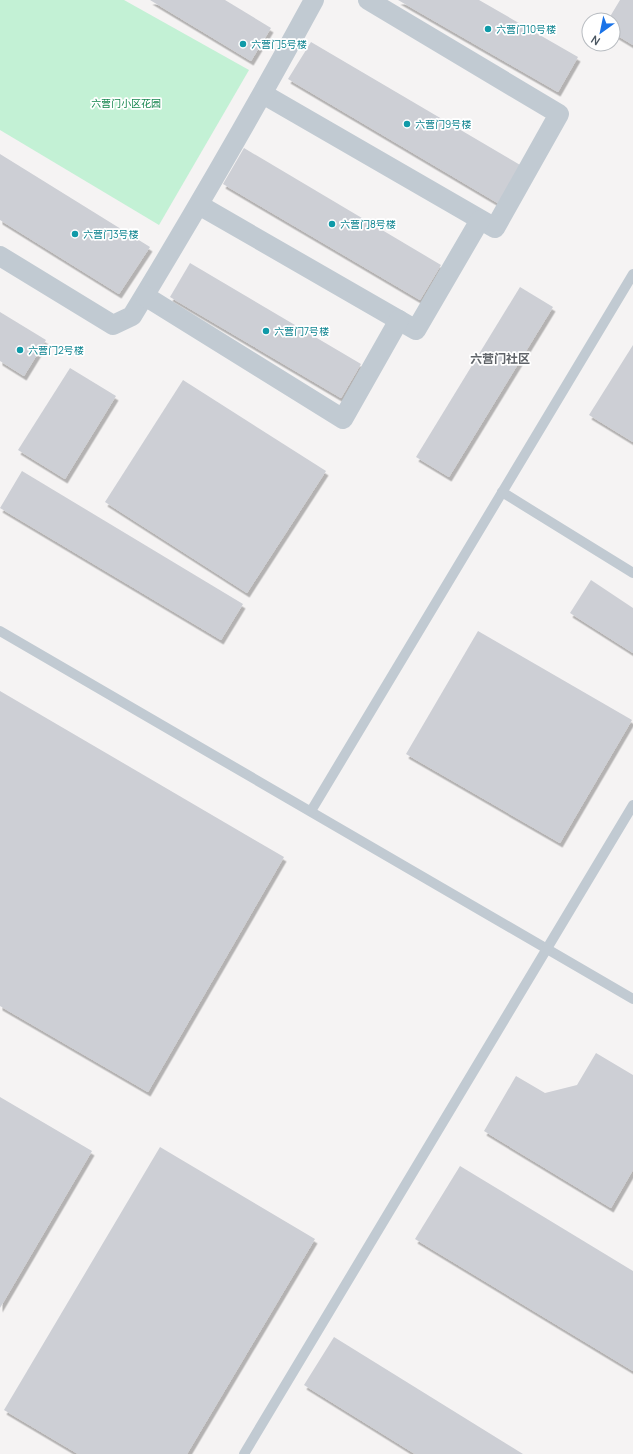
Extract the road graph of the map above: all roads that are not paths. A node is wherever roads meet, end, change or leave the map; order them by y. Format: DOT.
graph roads {
  1 [pos="314,0"];
  2 [pos="368,0"];
  3 [pos="263,94"];
  4 [pos="199,205"];
  5 [pos="480,220"];
  6 [pos="0,256"];
  7 [pos="633,274"];
  8 [pos="145,296"];
  9 [pos="399,320"];
  10 [pos="502,492"];
  11 [pos="633,573"];
  12 [pos="0,631"];
  13 [pos="633,805"];
  14 [pos="311,811"];
  15 [pos="546,949"];
  16 [pos="633,999"];
  17 [pos="244,1454"];
  1 -- 3 [label="street"];
  2 -- 5 [label="street"];
  3 -- 4 [label="street"];
  3 -- 5 [label="street"];
  4 -- 8 [label="street"];
  4 -- 9 [label="street"];
  5 -- 9 [label="street"];
  6 -- 8 [label="street"];
  7 -- 10 [label="lane"];
  8 -- 9 [label="street"];
  10 -- 11 [label="lane"];
  10 -- 14 [label="lane"];
  12 -- 14 [label="lane"];
  13 -- 15 [label="lane"];
  14 -- 15 [label="lane"];
  15 -- 16 [label="lane"];
  15 -- 17 [label="lane"];
}
